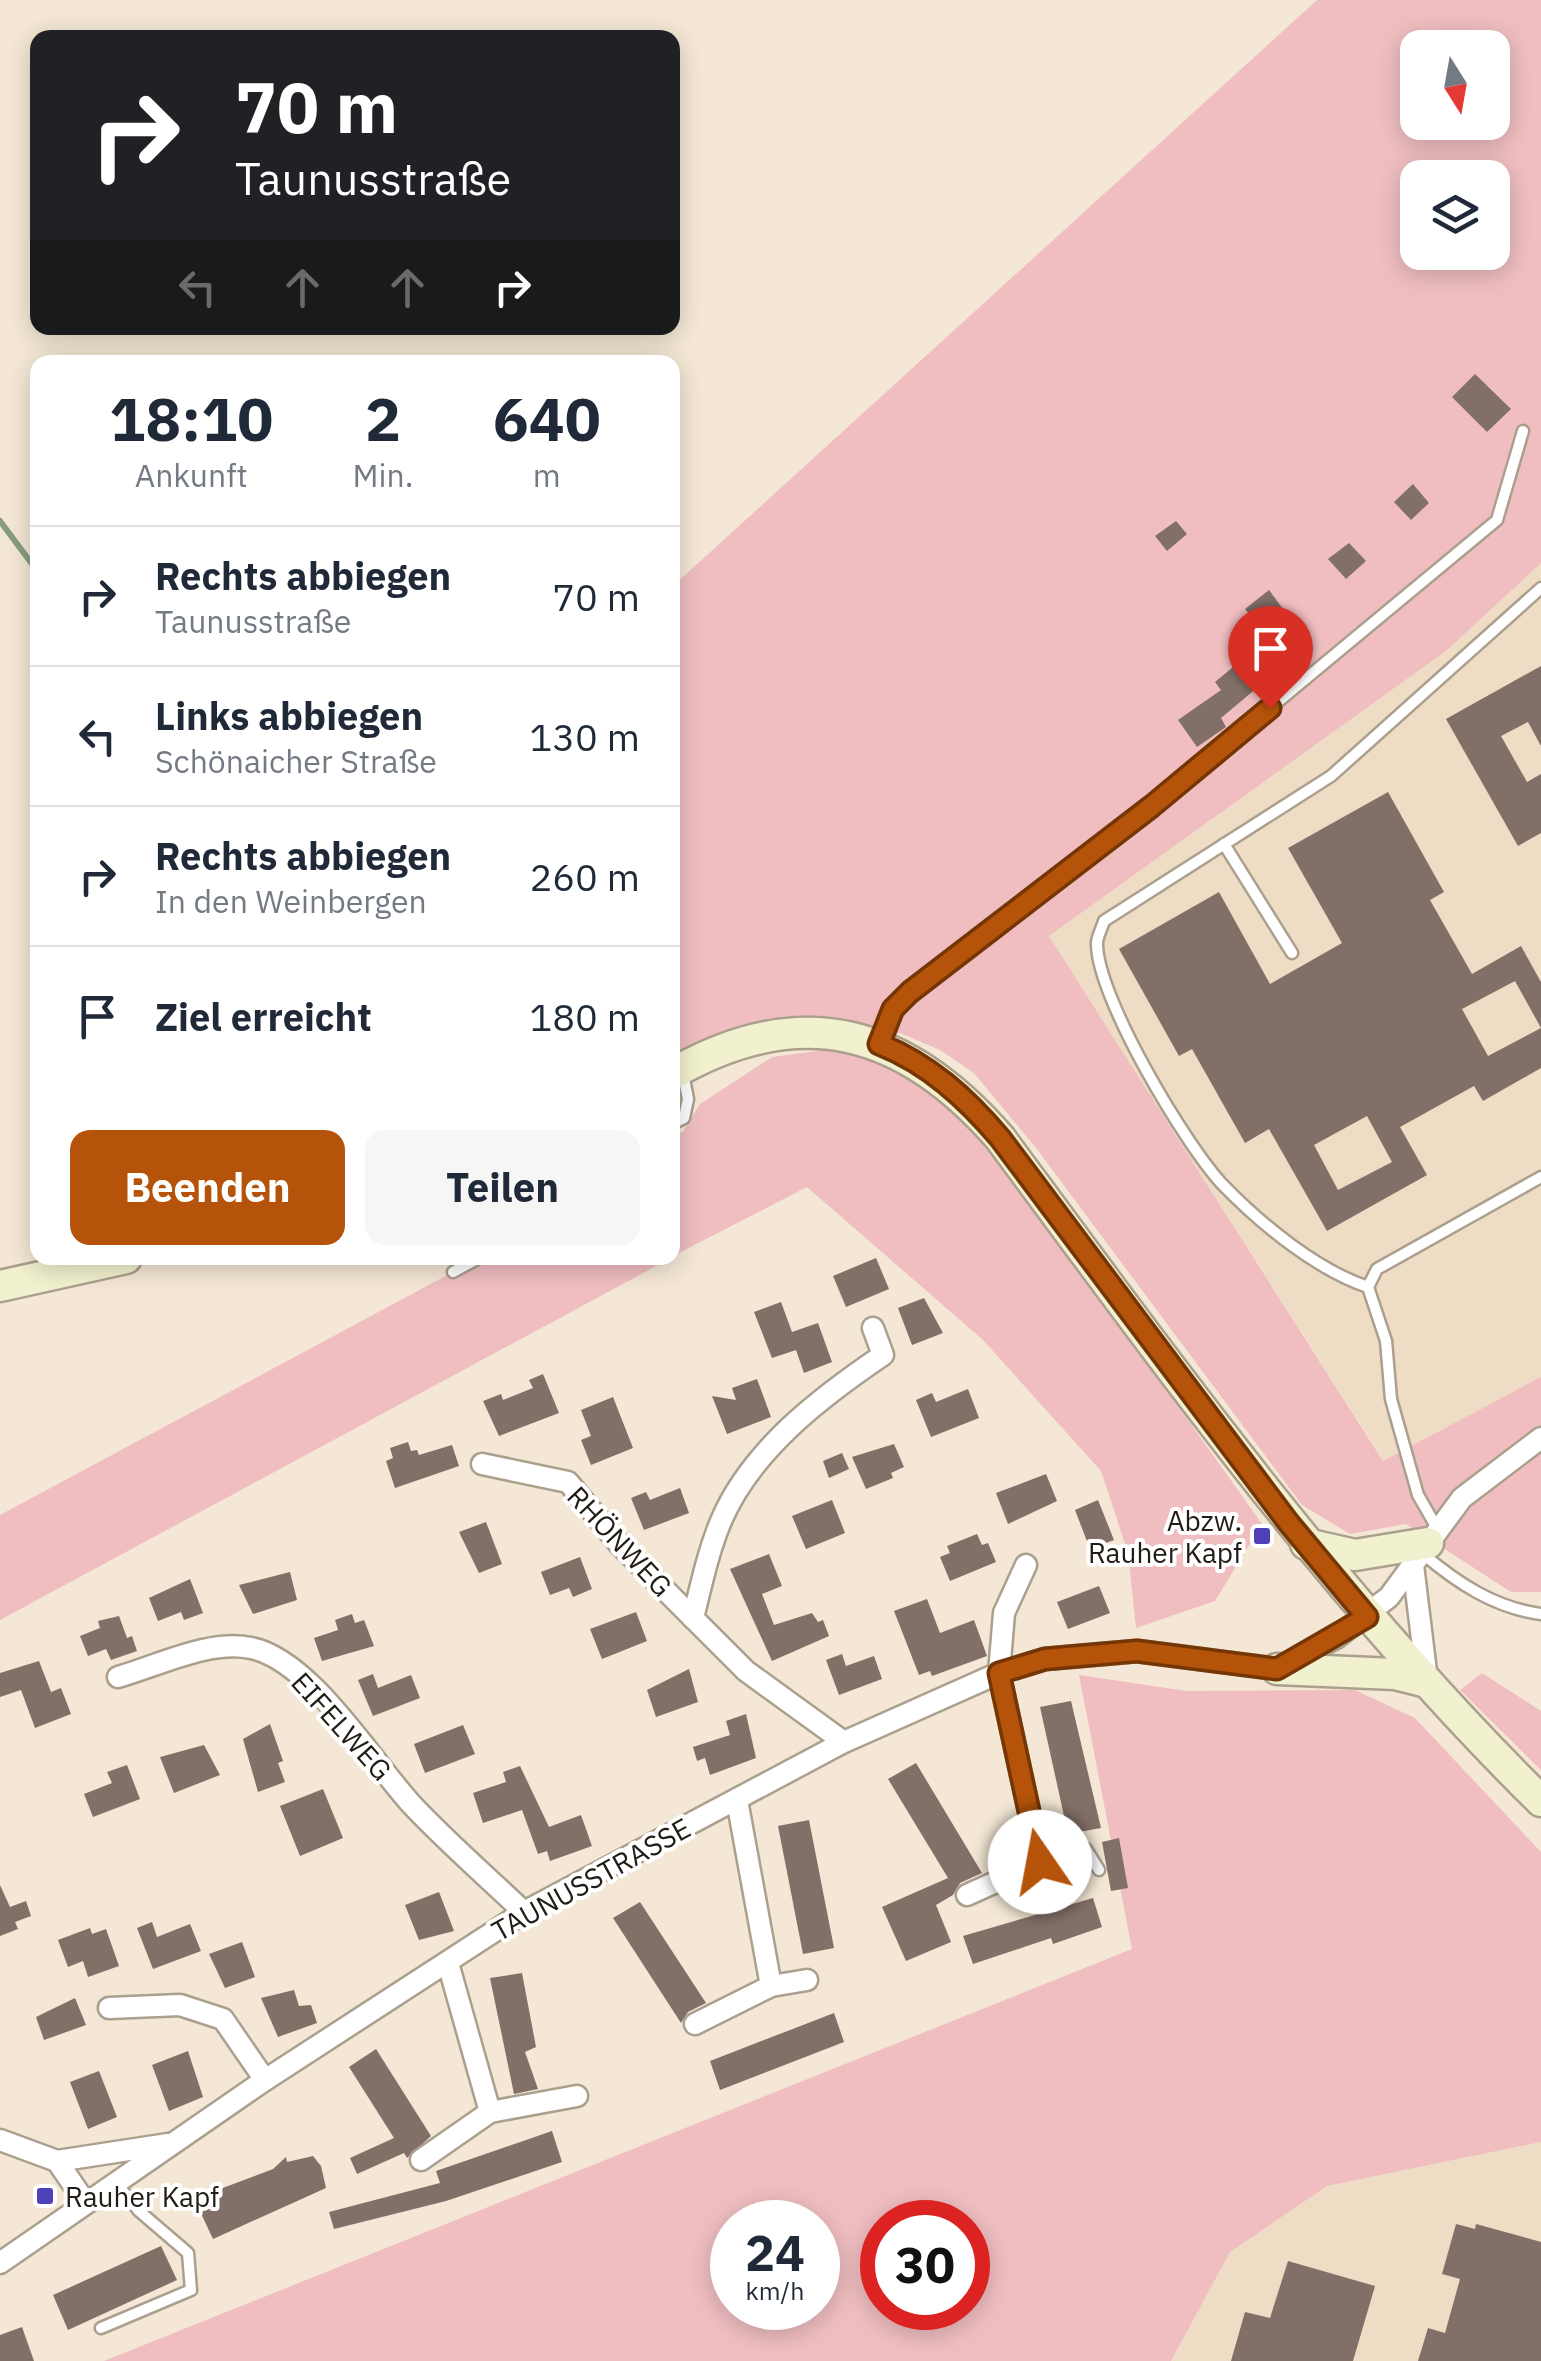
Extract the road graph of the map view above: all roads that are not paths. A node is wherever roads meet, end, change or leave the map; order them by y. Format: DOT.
graph roads {
  1 [pos="1523,431"];
  2 [pos="1541,588"];
  3 [pos="1224,844"];
  4 [pos="1292,953"];
  5 [pos="886,1042"];
  6 [pos="680,1070"];
  7 [pos="680,1078"];
  8 [pos="680,1120"];
  9 [pos="1541,1178"];
  10 [pos="94,1265"];
  11 [pos="466,1265"];
  12 [pos="454,1272"];
  13 [pos="0,1286"];
  14 [pos="1368,1288"];
  15 [pos="873,1328"];
  16 [pos="1541,1438"];
  17 [pos="482,1464"];
  18 [pos="1306,1544"];
  19 [pos="1425,1547"];
  20 [pos="1026,1565"];
  21 [pos="1541,1614"];
  22 [pos="1367,1617"];
  23 [pos="693,1618"];
  24 [pos="1277,1669"];
  25 [pos="999,1673"];
  26 [pos="118,1677"];
  27 [pos="1427,1682"];
  28 [pos="844,1742"];
  29 [pos="737,1800"];
  30 [pos="1541,1801"];
  31 [pos="1040,1862"];
  32 [pos="1099,1870"];
  33 [pos="967,1895"];
  34 [pos="524,1912"];
  35 [pos="448,1963"];
  36 [pos="807,1980"];
  37 [pos="772,1986"];
  38 [pos="109,2008"];
  39 [pos="695,2024"];
  40 [pos="264,2080"];
  41 [pos="578,2096"];
  42 [pos="490,2112"];
  43 [pos="0,2140"];
  44 [pos="175,2143"];
  45 [pos="421,2160"];
  46 [pos="57,2161"];
  47 [pos="117,2184"];
  48 [pos="85,2202"];
  49 [pos="0,2263"];
  50 [pos="100,2328"];
  1 -- 5 [label="lane"];
  2 -- 3 [label="lane"];
  3 -- 4 [label="lane"];
  3 -- 14 [label="lane"];
  5 -- 6 [label="main road"];
  5 -- 18 [label="main road"];
  7 -- 8 [label="lane"];
  9 -- 14 [label="lane"];
  10 -- 13 [label="main road"];
  11 -- 12 [label="lane"];
  14 -- 19 [label="lane"];
  15 -- 23 [label="street, RHÖNWEG"];
  16 -- 19 [label="street"];
  17 -- 23 [label="street, RHÖNWEG"];
  18 -- 19 [label="main road"];
  18 -- 22 [label="main road"];
  19 -- 21 [label="lane"];
  19 -- 22 [label="street"];
  19 -- 27 [label="street"];
  20 -- 25 [label="street"];
  22 -- 24 [label="street"];
  22 -- 27 [label="main road"];
  23 -- 28 [label="street, RHÖNWEG"];
  24 -- 25 [label="street, TAUNUSSTRASSE"];
  24 -- 27 [label="main road"];
  25 -- 28 [label="street, TAUNUSSTRASSE"];
  25 -- 31 [label="street"];
  26 -- 34 [label="street, EIFELWEG"];
  27 -- 30 [label="main road"];
  28 -- 29 [label="street, TAUNUSSTRASSE"];
  29 -- 34 [label="street, TAUNUSSTRASSE"];
  29 -- 37 [label="street"];
  31 -- 32 [label="lane"];
  31 -- 33 [label="street"];
  34 -- 35 [label="street, TAUNUSSTRASSE"];
  35 -- 40 [label="street, TAUNUSSTRASSE"];
  35 -- 42 [label="street"];
  36 -- 37 [label="street"];
  37 -- 39 [label="street"];
  38 -- 40 [label="street"];
  40 -- 44 [label="street, TAUNUSSTRASSE"];
  41 -- 42 [label="street"];
  42 -- 45 [label="street"];
  43 -- 46 [label="street, TAUNUSSTRASSE"];
  44 -- 46 [label="street, TAUNUSSTRASSE"];
  44 -- 47 [label="street, TAUNUSSTRASSE"];
  46 -- 48 [label="street"];
  47 -- 48 [label="street, TAUNUSSTRASSE"];
  47 -- 50 [label="lane"];
  48 -- 49 [label="street, TAUNUSSTRASSE"];
}
